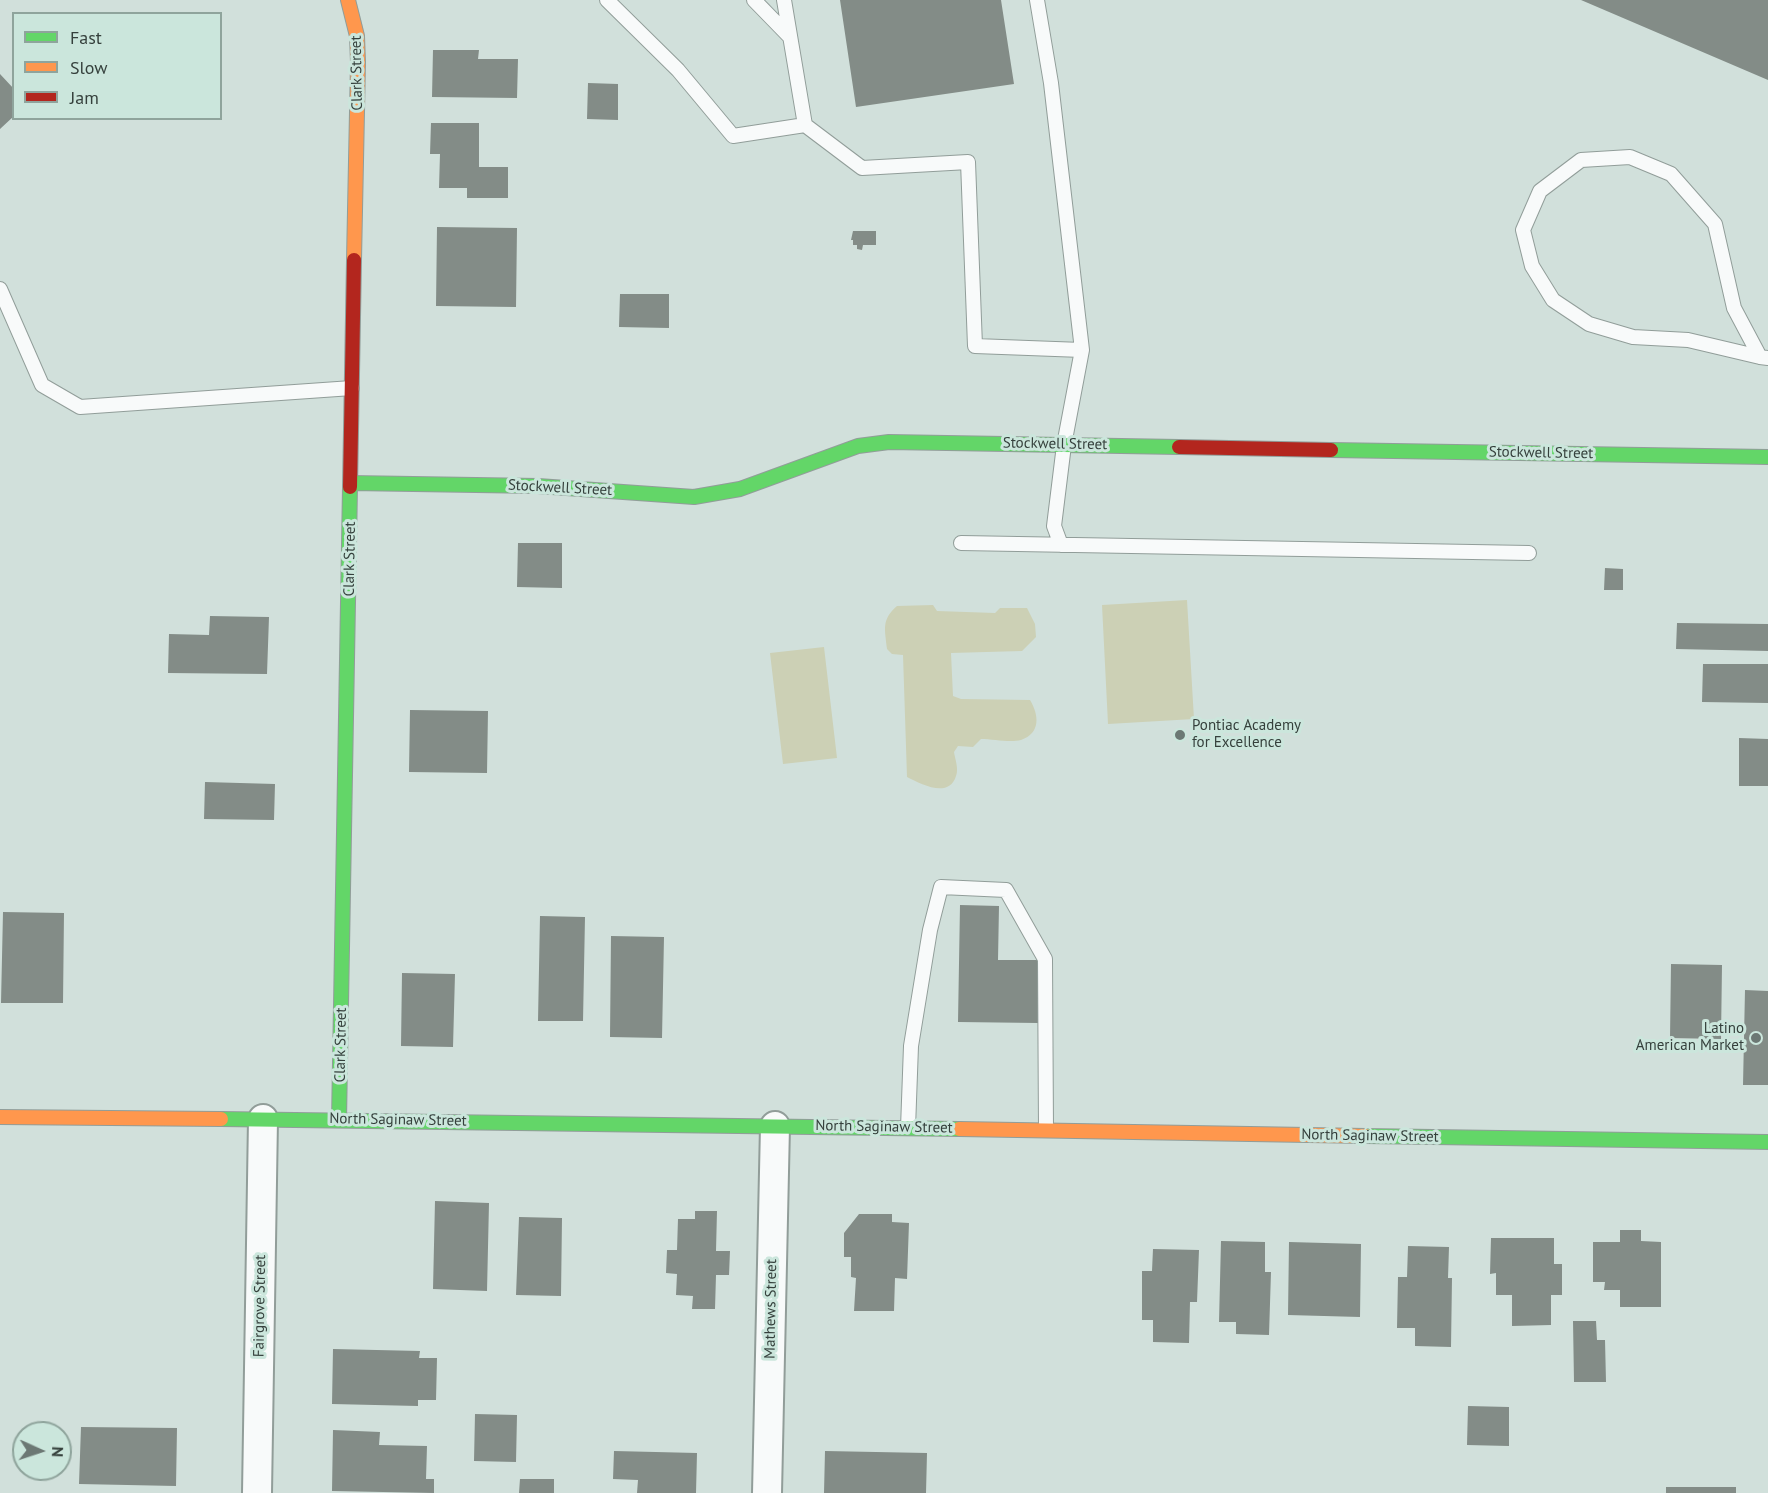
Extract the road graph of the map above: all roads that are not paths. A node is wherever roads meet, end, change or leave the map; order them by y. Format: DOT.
graph roads {
  1 [pos="348,0"];
  2 [pos="608,0"];
  3 [pos="754,0"];
  4 [pos="784,0"];
  5 [pos="1037,0"];
  6 [pos="790,37"];
  7 [pos="805,125"];
  8 [pos="0,289"];
  9 [pos="1082,350"];
  10 [pos="1764,357"];
  11 [pos="353,388"];
  12 [pos="1064,445"];
  13 [pos="1768,457"];
  14 [pos="351,483"];
  15 [pos="961,543"];
  16 [pos="1061,545"];
  17 [pos="1529,554"];
  18 [pos="0,1118"];
  19 [pos="263,1119"];
  20 [pos="339,1120"];
  21 [pos="775,1126"];
  22 [pos="908,1128"];
  23 [pos="1046,1130"];
  24 [pos="1768,1142"];
  25 [pos="257,1493"];
  26 [pos="767,1493"];
  1 -- 11 [label="street, Clark Street"];
  2 -- 7 [label="lane"];
  3 -- 6 [label="lane"];
  4 -- 6 [label="lane"];
  5 -- 9 [label="lane"];
  6 -- 7 [label="lane"];
  7 -- 9 [label="lane"];
  8 -- 11 [label="lane"];
  9 -- 12 [label="lane"];
  10 -- 10 [label="lane"];
  11 -- 14 [label="street, Clark Street"];
  12 -- 13 [label="street, Stockwell Street"];
  12 -- 14 [label="street, Stockwell Street"];
  12 -- 16 [label="lane"];
  14 -- 20 [label="street, Clark Street"];
  15 -- 16 [label="lane"];
  16 -- 17 [label="lane"];
  18 -- 19 [label="street, North Saginaw Street"];
  19 -- 20 [label="street, North Saginaw Street"];
  19 -- 25 [label="street, Fairgrove Street"];
  20 -- 21 [label="street, North Saginaw Street"];
  21 -- 22 [label="street, North Saginaw Street"];
  21 -- 26 [label="street, Mathews Street"];
  22 -- 23 [label="street, North Saginaw Street"];
  22 -- 23 [label="lane"];
  23 -- 24 [label="street, North Saginaw Street"];
}
